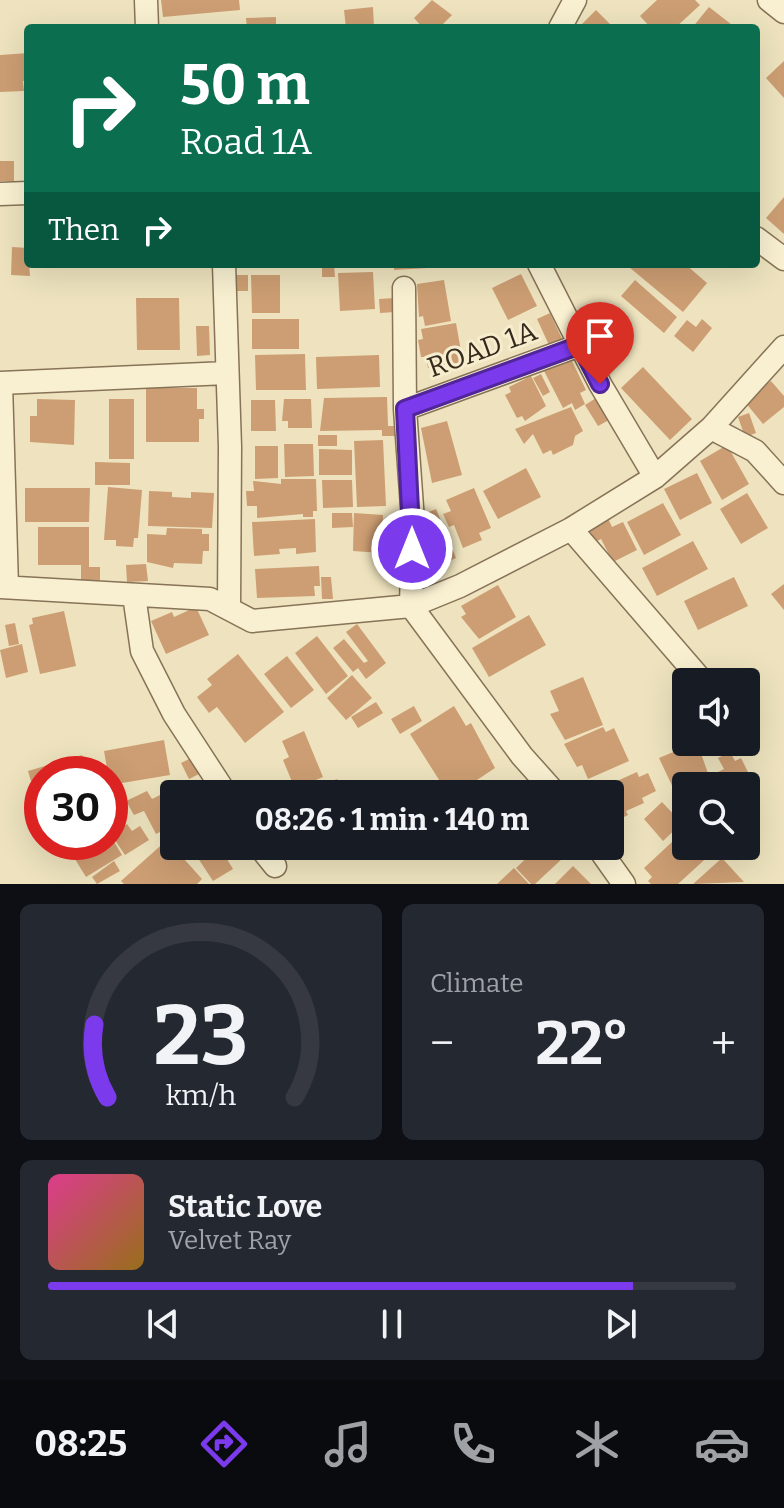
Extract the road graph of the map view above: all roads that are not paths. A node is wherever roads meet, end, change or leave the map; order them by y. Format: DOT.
graph roads {
  1 [pos="146,0"];
  2 [pos="575,0"];
  3 [pos="769,0"];
  4 [pos="784,12"];
  5 [pos="147,24"];
  6 [pos="562,24"];
  7 [pos="24,193"];
  8 [pos="0,194"];
  9 [pos="760,241"];
  10 [pos="784,259"];
  11 [pos="224,268"];
  12 [pos="541,268"];
  13 [pos="404,288"];
  14 [pos="580,345"];
  15 [pos="784,347"];
  16 [pos="227,373"];
  17 [pos="1,383"];
  18 [pos="405,409"];
  19 [pos="711,428"];
  20 [pos="655,477"];
  21 [pos="784,483"];
  22 [pos="571,529"];
  23 [pos="4,587"];
  24 [pos="134,595"];
  25 [pos="411,606"];
  26 [pos="229,607"];
  27 [pos="691,668"];
  28 [pos="217,780"];
  29 [pos="543,780"];
  30 [pos="270,860"];
  31 [pos="607,860"];
  32 [pos="275,866"];
  33 [pos="624,884"];
  1 -- 5 [label="street"];
  2 -- 6 [label="street"];
  3 -- 4 [label="street"];
  7 -- 8 [label="street"];
  9 -- 10 [label="street"];
  11 -- 16 [label="street"];
  12 -- 14 [label="street"];
  13 -- 18 [label="street"];
  14 -- 18 [label="street, ROAD 1A"];
  14 -- 20 [label="street"];
  15 -- 19 [label="street"];
  16 -- 17 [label="street"];
  16 -- 26 [label="street"];
  17 -- 23 [label="street"];
  18 -- 25 [label="street"];
  19 -- 20 [label="street"];
  19 -- 21 [label="street"];
  20 -- 22 [label="street"];
  22 -- 25 [label="street"];
  22 -- 27 [label="street"];
  23 -- 24 [label="street"];
  24 -- 26 [label="street"];
  24 -- 28 [label="street"];
  25 -- 26 [label="street"];
  25 -- 29 [label="street"];
  30 -- 32 [label="street"];
  31 -- 33 [label="street"];
}
